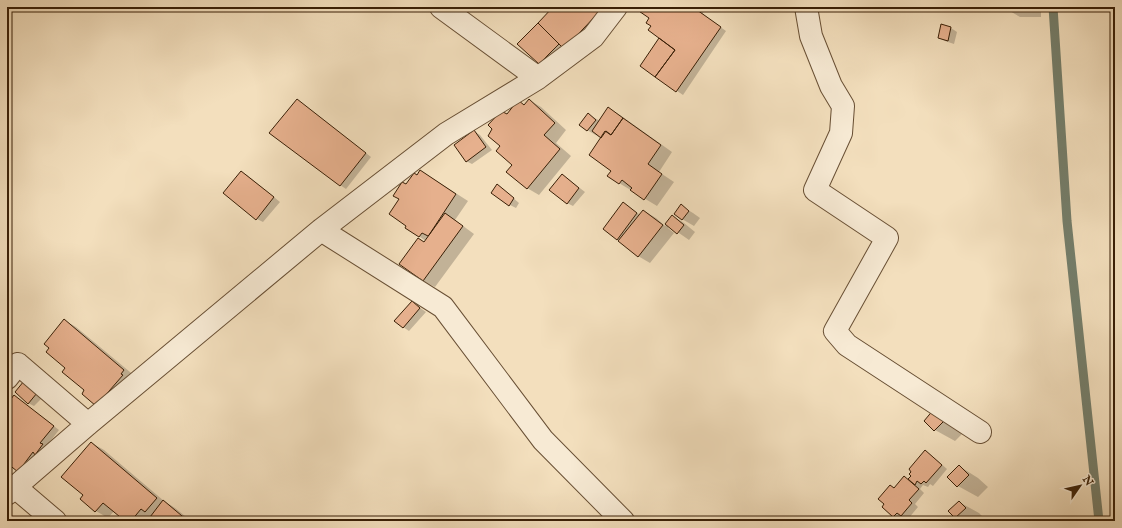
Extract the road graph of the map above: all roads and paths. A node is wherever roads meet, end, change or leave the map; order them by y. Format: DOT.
graph roads {
  1 [pos="441,7"];
  2 [pos="616,7"];
  3 [pos="806,7"];
  4 [pos="538,78"];
  5 [pos="321,230"];
  6 [pos="7,378"];
  7 [pos="88,424"];
  8 [pos="980,432"];
  9 [pos="11,490"];
  10 [pos="55,521"];
  11 [pos="623,521"];
  1 -- 4 [label="street"];
  2 -- 4 [label="street"];
  3 -- 8 [label="street"];
  4 -- 5 [label="street"];
  5 -- 7 [label="street"];
  5 -- 11 [label="street"];
  6 -- 7 [label="street"];
  7 -- 9 [label="street"];
  9 -- 10 [label="street"];
}
